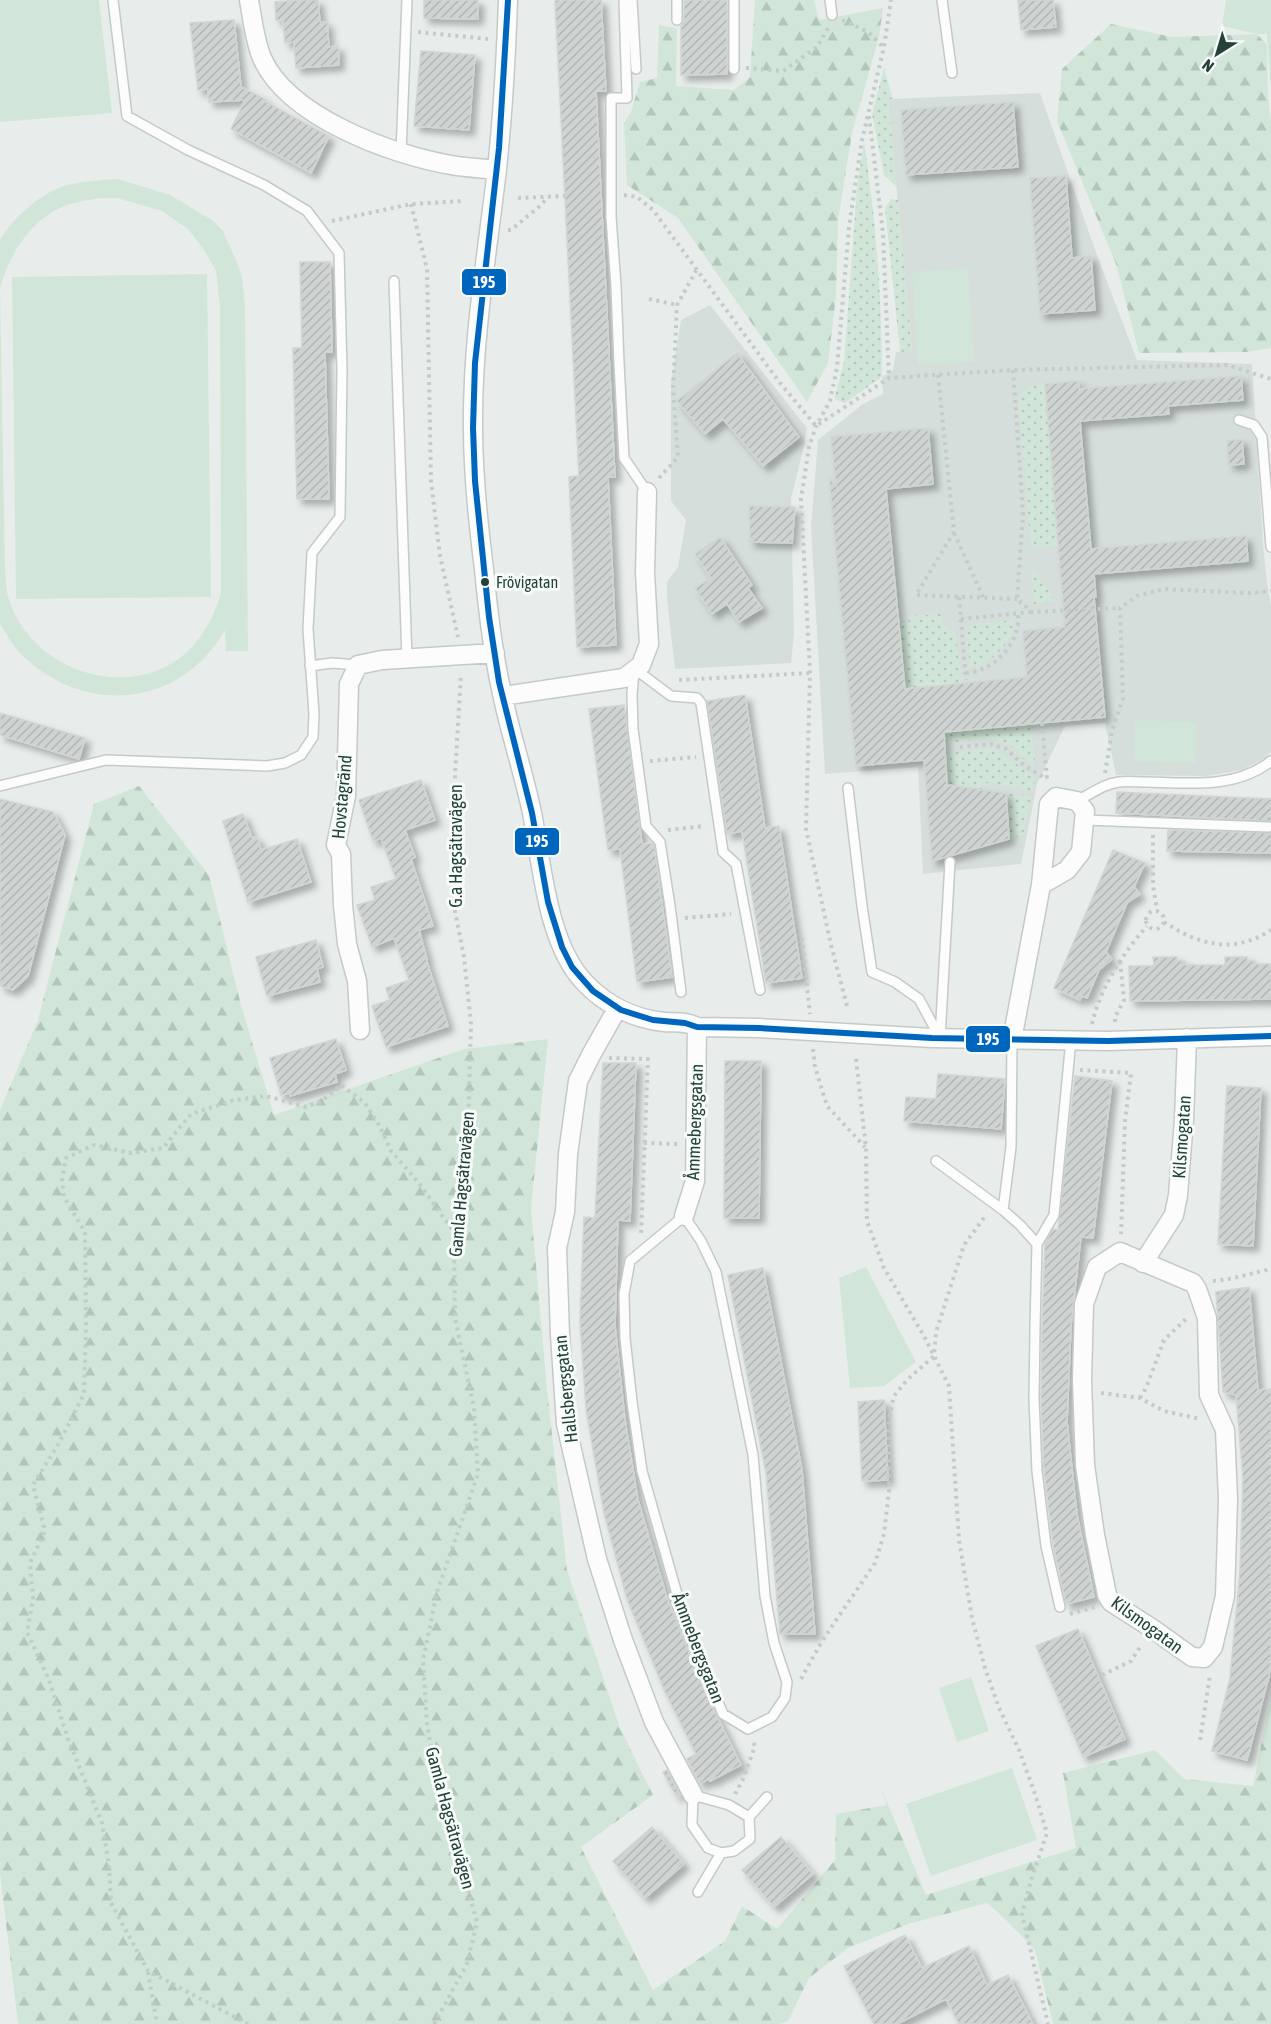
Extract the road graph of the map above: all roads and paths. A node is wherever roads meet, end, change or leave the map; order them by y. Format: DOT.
graph roads {
  1 [pos="113,0"];
  2 [pos="249,0"];
  3 [pos="407,0"];
  4 [pos="508,0"];
  5 [pos="624,0"];
  6 [pos="632,0"];
  7 [pos="677,0"];
  8 [pos="734,0"];
  9 [pos="830,0"];
  10 [pos="891,0"];
  11 [pos="942,0"];
  12 [pos="832,15"];
  13 [pos="677,20"];
  14 [pos="827,30"];
  15 [pos="429,34"];
  16 [pos="476,39"];
  17 [pos="884,48"];
  18 [pos="738,68"];
  19 [pos="636,69"];
  20 [pos="952,73"];
  21 [pos="868,114"];
  22 [pos="400,153"];
  23 [pos="497,170"];
  24 [pos="623,195"];
  25 [pos="564,196"];
  26 [pos="548,197"];
  27 [pos="518,198"];
  28 [pos="464,201"];
  29 [pos="411,204"];
  30 [pos="318,225"];
  31 [pos="503,229"];
  32 [pos="697,269"];
  33 [pos="394,281"];
  34 [pos="649,299"];
  35 [pos="677,306"];
  36 [pos="1013,370"];
  37 [pos="938,375"];
  38 [pos="889,378"];
  39 [pos="1271,379"];
  40 [pos="1239,420"];
  41 [pos="816,426"];
  42 [pos="647,492"];
  43 [pos="954,532"];
  44 [pos="1271,547"];
  45 [pos="1271,591"];
  46 [pos="958,597"];
  47 [pos="983,597"];
  48 [pos="1017,599"];
  49 [pos="1120,608"];
  50 [pos="1032,612"];
  51 [pos="1018,614"];
  52 [pos="961,619"];
  53 [pos="495,653"];
  54 [pos="462,655"];
  55 [pos="406,658"];
  56 [pos="358,665"];
  57 [pos="310,666"];
  58 [pos="635,669"];
  59 [pos="810,673"];
  60 [pos="966,673"];
  61 [pos="672,680"];
  62 [pos="966,680"];
  63 [pos="503,696"];
  64 [pos="1042,723"];
  65 [pos="960,747"];
  66 [pos="708,756"];
  67 [pos="1271,761"];
  68 [pos="637,762"];
  69 [pos="1047,779"];
  70 [pos="0,786"];
  71 [pos="1102,786"];
  72 [pos="848,788"];
  73 [pos="1077,801"];
  74 [pos="1049,804"];
  75 [pos="1085,820"];
  76 [pos="1153,822"];
  77 [pos="718,825"];
  78 [pos="1269,827"];
  79 [pos="651,832"];
  80 [pos="950,862"];
  81 [pos="1041,885"];
  82 [pos="1157,910"];
  83 [pos="746,913"];
  84 [pos="686,918"];
  85 [pos="1164,922"];
  86 [pos="1147,926"];
  87 [pos="1271,930"];
  88 [pos="802,938"];
  89 [pos="1120,959"];
  90 [pos="760,990"];
  91 [pos="681,992"];
  92 [pos="847,1006"];
  93 [pos="617,1009"];
  94 [pos="697,1027"];
  95 [pos="360,1030"];
  96 [pos="812,1031"];
  97 [pos="1271,1036"];
  98 [pos="940,1038"];
  99 [pos="1187,1038"];
  100 [pos="1012,1040"];
  101 [pos="1071,1040"];
  102 [pos="1093,1040"];
  103 [pos="1119,1041"];
  104 [pos="591,1055"];
  105 [pos="856,1059"];
  106 [pos="1068,1070"];
  107 [pos="470,1073"];
  108 [pos="644,1143"];
  109 [pos="695,1144"];
  110 [pos="866,1148"];
  111 [pos="936,1161"];
  112 [pos="994,1204"];
  113 [pos="642,1209"];
  114 [pos="1003,1210"];
  115 [pos="684,1216"];
  116 [pos="454,1232"];
  117 [pos="1037,1244"];
  118 [pos="1120,1252"];
  119 [pos="1143,1263"];
  120 [pos="1271,1269"];
  121 [pos="1193,1283"];
  122 [pos="1202,1303"];
  123 [pos="934,1356"];
  124 [pos="1106,1393"];
  125 [pos="1140,1398"];
  126 [pos="1225,1430"];
  127 [pos="1111,1602"];
  128 [pos="1060,1607"];
  129 [pos="1153,1629"];
  130 [pos="1214,1647"];
  131 [pos="1102,1675"];
  132 [pos="787,1686"];
  133 [pos="748,1729"];
  134 [pos="1200,1740"];
  135 [pos="693,1794"];
  136 [pos="767,1797"];
  137 [pos="729,1805"];
  138 [pos="749,1817"];
  139 [pos="721,1854"];
  140 [pos="698,1892"];
  141 [pos="148,1971"];
  142 [pos="157,2024"];
  143 [pos="248,2024"];
  144 [pos="434,2024"];
  145 [pos="1048,2024"];
  1 -- 30 [label="lane"];
  2 -- 22 [label="street"];
  3 -- 22 [label="lane"];
  4 -- 23 [label="street"];
  5 -- 42 [label="lane"];
  6 -- 19 [label="lane"];
  7 -- 13 [label="lane"];
  8 -- 18 [label="lane"];
  9 -- 12 [label="lane"];
  10 -- 17 [label="path"];
  11 -- 20 [label="lane"];
  12 -- 17 [label="path"];
  14 -- 18 [label="path"];
  15 -- 16 [label="path"];
  17 -- 21 [label="path"];
  21 -- 38 [label="path"];
  21 -- 41 [label="path"];
  22 -- 23 [label="street"];
  23 -- 53 [label="street"];
  24 -- 32 [label="path"];
  25 -- 26 [label="path"];
  26 -- 27 [label="path"];
  26 -- 31 [label="path"];
  28 -- 29 [label="path"];
  29 -- 30 [label="path"];
  29 -- 54 [label="path, G.a Hagsätravägen"];
  30 -- 57 [label="lane"];
  32 -- 35 [label="path"];
  32 -- 41 [label="path"];
  33 -- 55 [label="lane"];
  34 -- 35 [label="path"];
  35 -- 42 [label="path"];
  36 -- 37 [label="path"];
  36 -- 39 [label="path"];
  36 -- 48 [label="path"];
  37 -- 38 [label="path"];
  37 -- 43 [label="path"];
  38 -- 41 [label="path"];
  40 -- 44 [label="lane"];
  41 -- 59 [label="path"];
  42 -- 58 [label="street"];
  43 -- 46 [label="path"];
  43 -- 47 [label="path"];
  45 -- 49 [label="path"];
  46 -- 47 [label="path"];
  46 -- 52 [label="path"];
  47 -- 48 [label="path"];
  48 -- 50 [label="path"];
  49 -- 50 [label="path"];
  49 -- 71 [label="path"];
  50 -- 51 [label="path"];
  51 -- 52 [label="path"];
  51 -- 60 [label="path"];
  52 -- 60 [label="path"];
  53 -- 54 [label="street"];
  53 -- 63 [label="street"];
  54 -- 55 [label="street"];
  54 -- 107 [label="path, G.a Hagsätravägen"];
  55 -- 56 [label="street"];
  56 -- 57 [label="lane"];
  56 -- 95 [label="street, Hovstagränd"];
  57 -- 70 [label="lane"];
  58 -- 63 [label="street"];
  58 -- 66 [label="lane"];
  58 -- 68 [label="lane"];
  59 -- 61 [label="path"];
  59 -- 92 [label="path"];
  60 -- 62 [label="path"];
  63 -- 93 [label="street"];
  64 -- 69 [label="path"];
  65 -- 69 [label="path"];
  66 -- 68 [label="path"];
  66 -- 77 [label="lane"];
  67 -- 71 [label="lane"];
  68 -- 79 [label="lane"];
  69 -- 74 [label="path"];
  71 -- 73 [label="lane"];
  72 -- 98 [label="lane"];
  73 -- 74 [label="street"];
  73 -- 75 [label="street"];
  74 -- 81 [label="street"];
  75 -- 76 [label="lane"];
  75 -- 81 [label="street"];
  76 -- 78 [label="lane"];
  76 -- 82 [label="path"];
  77 -- 79 [label="path"];
  77 -- 83 [label="lane"];
  79 -- 91 [label="lane"];
  80 -- 98 [label="lane"];
  81 -- 100 [label="street"];
  82 -- 85 [label="path"];
  82 -- 86 [label="path"];
  83 -- 84 [label="path"];
  83 -- 90 [label="lane"];
  85 -- 86 [label="path"];
  85 -- 87 [label="path"];
  86 -- 89 [label="path"];
  88 -- 96 [label="path"];
  89 -- 102 [label="path"];
  89 -- 103 [label="path"];
  93 -- 94 [label="street"];
  93 -- 104 [label="street, Hallsbergsgatan"];
  94 -- 96 [label="street"];
  94 -- 109 [label="street, Åmmebergsgatan"];
  96 -- 98 [label="street"];
  96 -- 110 [label="path"];
  97 -- 99 [label="street"];
  98 -- 100 [label="street"];
  99 -- 103 [label="street"];
  99 -- 119 [label="street, Kilsmogatan"];
  100 -- 101 [label="street"];
  100 -- 114 [label="lane"];
  101 -- 102 [label="street"];
  101 -- 106 [label="lane"];
  102 -- 103 [label="street"];
  104 -- 108 [label="path"];
  104 -- 135 [label="street, Hallsbergsgatan"];
  105 -- 110 [label="path"];
  106 -- 117 [label="lane"];
  106 -- 118 [label="path"];
  107 -- 116 [label="path, Gamla Hagsätravägen"];
  108 -- 109 [label="path"];
  108 -- 113 [label="path"];
  109 -- 115 [label="street, Åmmebergsgatan"];
  110 -- 123 [label="path"];
  111 -- 112 [label="lane"];
  112 -- 114 [label="lane"];
  112 -- 123 [label="path"];
  114 -- 117 [label="lane"];
  115 -- 132 [label="lane"];
  115 -- 133 [label="lane, Åmmebergsgatan"];
  116 -- 141 [label="path"];
  116 -- 144 [label="path, Gamla Hagsätravägen"];
  117 -- 128 [label="lane"];
  118 -- 119 [label="street"];
  118 -- 127 [label="street, Kilsmogatan"];
  119 -- 121 [label="street"];
  120 -- 121 [label="path"];
  121 -- 122 [label="street"];
  122 -- 125 [label="path"];
  122 -- 126 [label="street"];
  123 -- 132 [label="path"];
  123 -- 145 [label="path"];
  124 -- 125 [label="path"];
  125 -- 126 [label="path"];
  126 -- 130 [label="street"];
  127 -- 128 [label="path"];
  127 -- 129 [label="street, Kilsmogatan"];
  129 -- 130 [label="street, Kilsmogatan"];
  129 -- 131 [label="path"];
  130 -- 134 [label="path"];
  132 -- 133 [label="lane"];
  133 -- 137 [label="path"];
  135 -- 137 [label="lane"];
  135 -- 139 [label="lane"];
  136 -- 138 [label="lane"];
  137 -- 138 [label="lane"];
  138 -- 139 [label="lane"];
  139 -- 140 [label="lane"];
  141 -- 142 [label="path"];
  141 -- 143 [label="path"];
}
